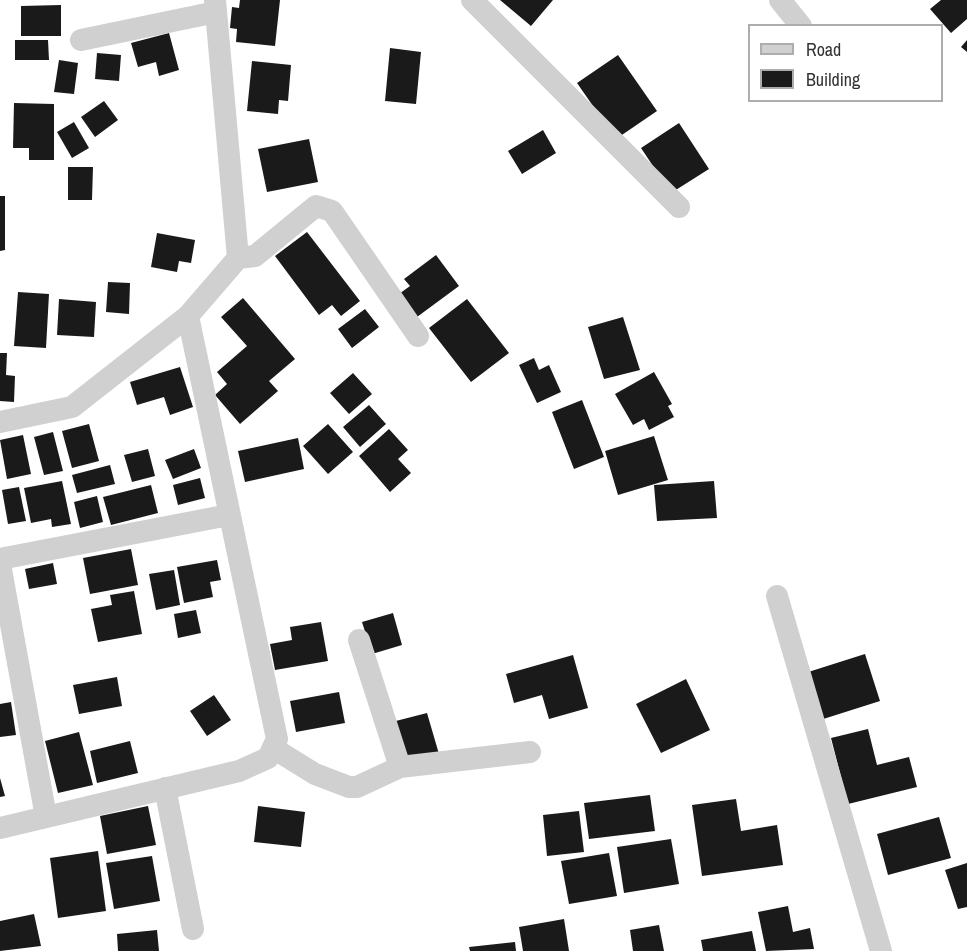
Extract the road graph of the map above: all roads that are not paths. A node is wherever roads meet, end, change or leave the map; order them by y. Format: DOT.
graph roads {
  1 [pos="472,0"];
  2 [pos="780,0"];
  3 [pos="216,6"];
  4 [pos="799,24"];
  5 [pos="81,40"];
  6 [pos="679,207"];
  7 [pos="238,258"];
  8 [pos="188,316"];
  9 [pos="418,336"];
  10 [pos="0,422"];
  11 [pos="229,515"];
  12 [pos="0,559"];
  13 [pos="0,564"];
  14 [pos="777,596"];
  15 [pos="359,640"];
  16 [pos="273,748"];
  17 [pos="530,753"];
  18 [pos="400,768"];
  19 [pos="165,789"];
  20 [pos="46,817"];
  21 [pos="0,828"];
  22 [pos="193,929"];
  23 [pos="881,951"];
  1 -- 6 [label="street"];
  2 -- 4 [label="street"];
  3 -- 5 [label="street"];
  3 -- 7 [label="street"];
  7 -- 8 [label="street"];
  7 -- 9 [label="street"];
  8 -- 10 [label="street"];
  8 -- 11 [label="street"];
  11 -- 12 [label="street"];
  11 -- 16 [label="street"];
  13 -- 20 [label="street"];
  14 -- 23 [label="street"];
  15 -- 18 [label="street"];
  16 -- 18 [label="street"];
  16 -- 19 [label="street"];
  17 -- 18 [label="street"];
  19 -- 20 [label="street"];
  19 -- 22 [label="street"];
  20 -- 21 [label="street"];
}
